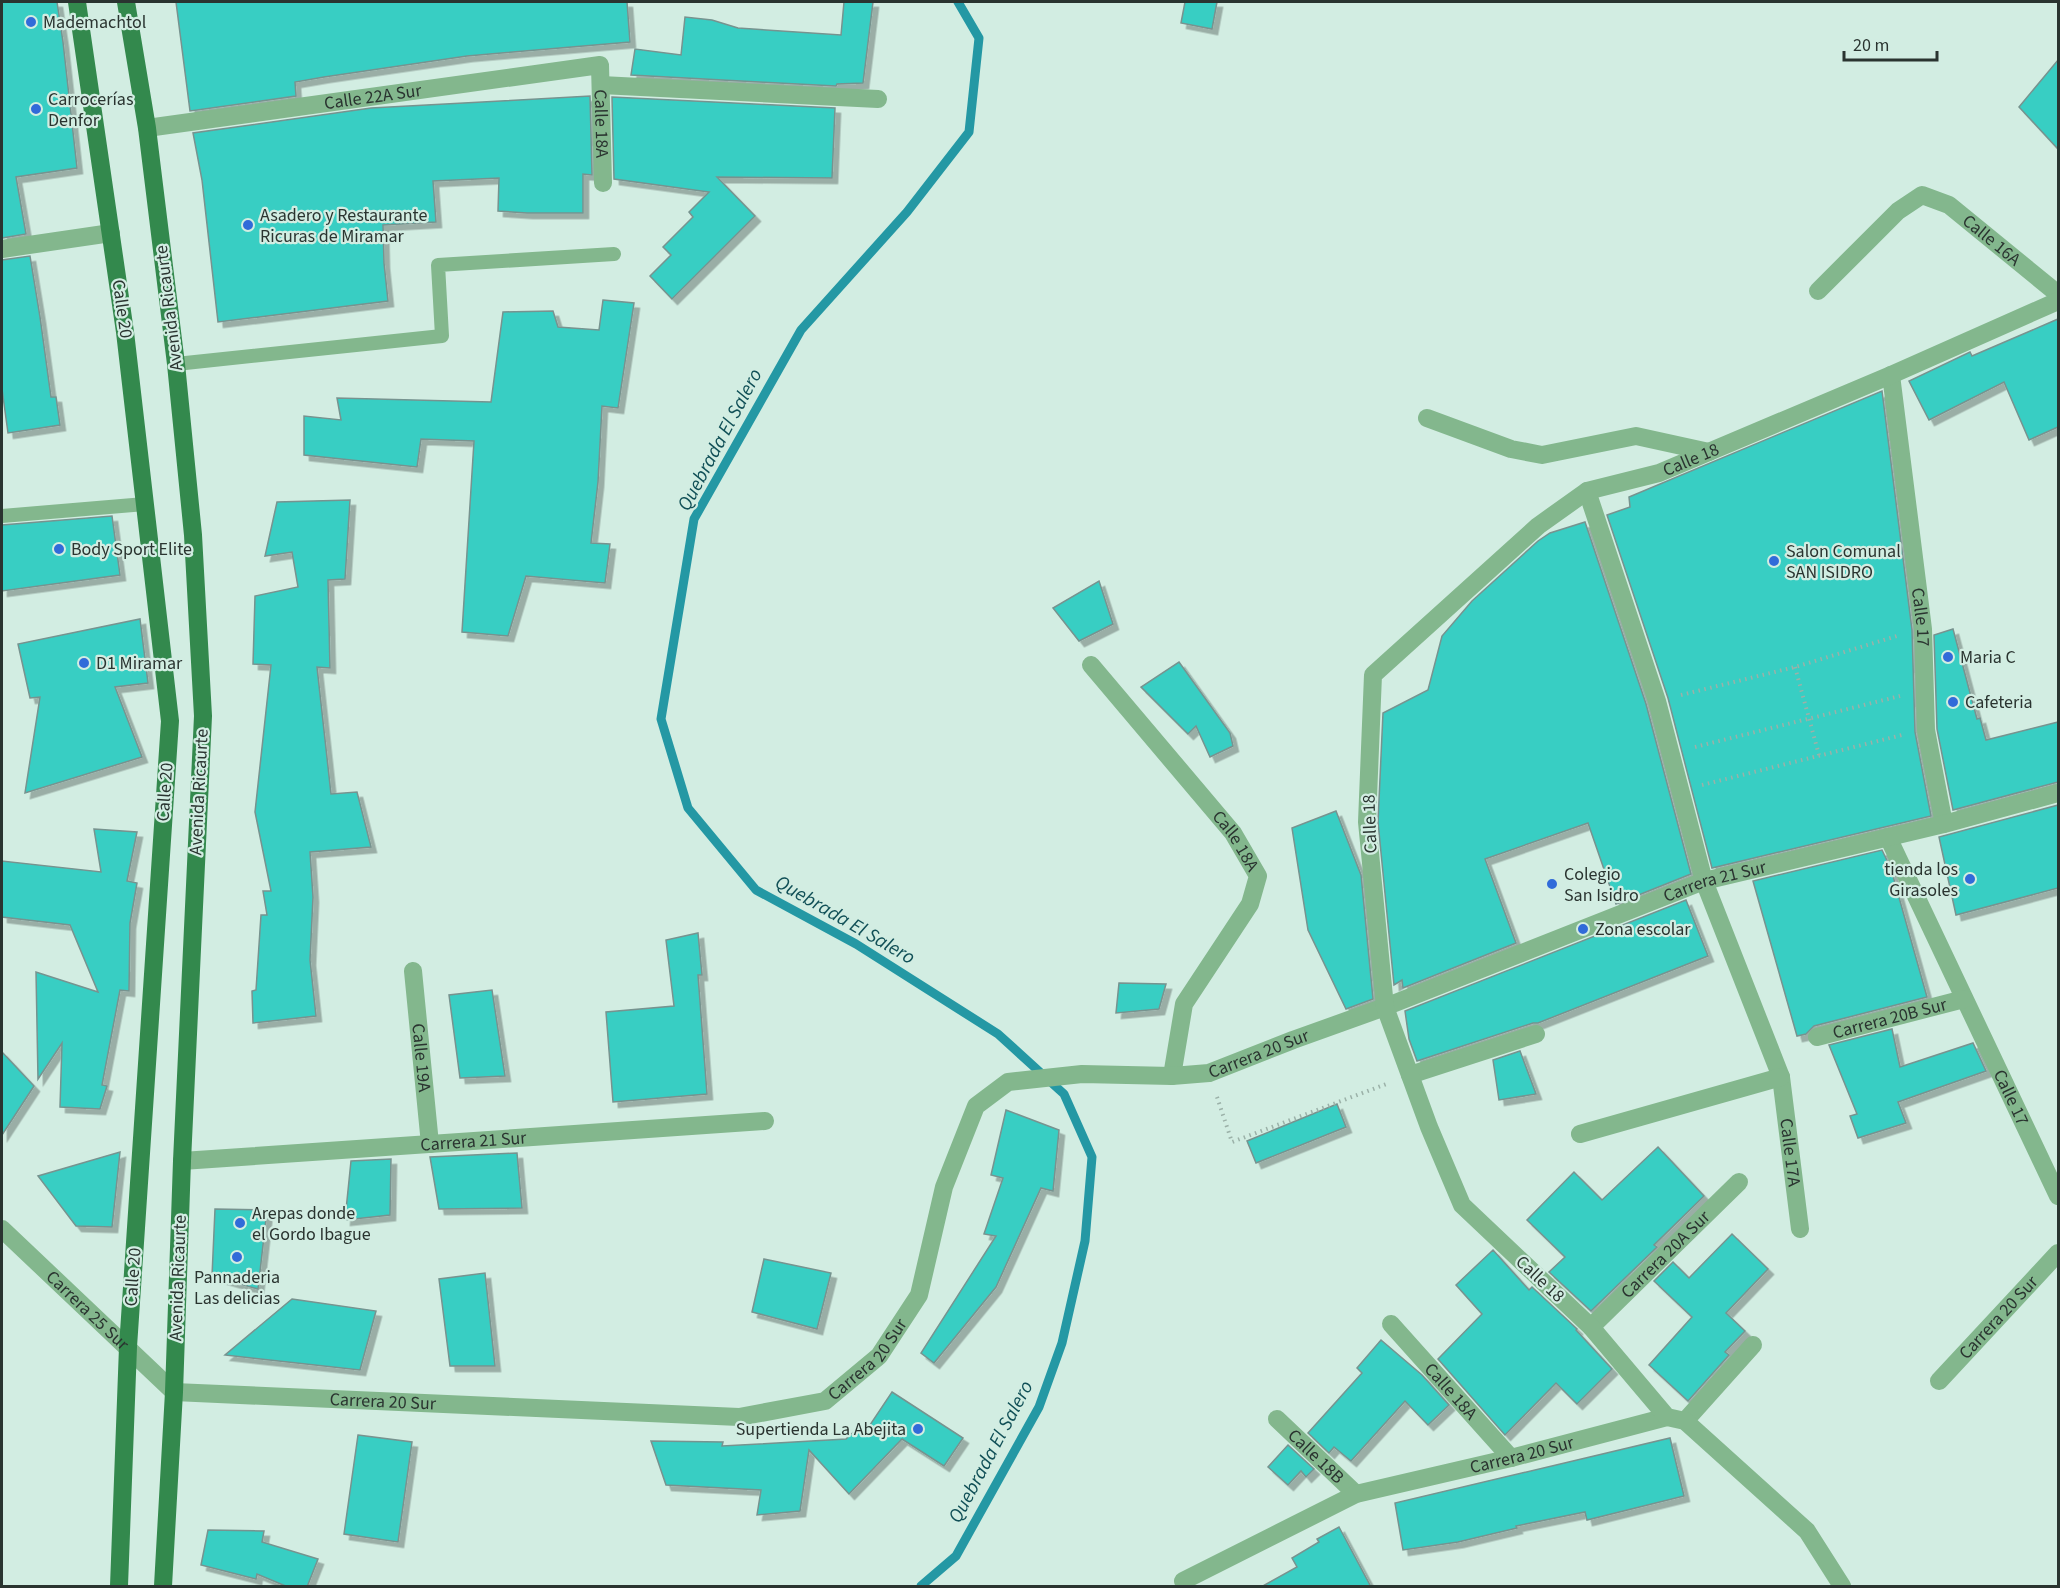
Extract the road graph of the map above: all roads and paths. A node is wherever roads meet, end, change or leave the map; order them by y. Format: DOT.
graph roads {
  1 [pos="77,2"];
  2 [pos="126,2"];
  3 [pos="600,65"];
  4 [pos="601,85"];
  5 [pos="878,99"];
  6 [pos="147,128"];
  7 [pos="603,183"];
  8 [pos="111,233"];
  9 [pos="2,249"];
  10 [pos="614,254"];
  11 [pos="1818,291"];
  12 [pos="2058,294"];
  13 [pos="2058,301"];
  14 [pos="176,364"];
  15 [pos="1892,375"];
  16 [pos="1426,418"];
  17 [pos="1709,452"];
  18 [pos="1587,491"];
  19 [pos="145,504"];
  20 [pos="2,516"];
  21 [pos="1923,629"];
  22 [pos="1091,665"];
  23 [pos="1795,667"];
  24 [pos="1924,690"];
  25 [pos="1657,701"];
  26 [pos="1810,717"];
  27 [pos="1926,730"];
  28 [pos="1671,752"];
  29 [pos="1819,756"];
  30 [pos="1700,786"];
  31 [pos="2058,793"];
  32 [pos="1944,824"];
  33 [pos="1888,837"];
  34 [pos="1704,881"];
  35 [pos="413,971"];
  36 [pos="1964,999"];
  37 [pos="1385,1007"];
  38 [pos="1536,1034"];
  39 [pos="1817,1037"];
  40 [pos="1209,1073"];
  41 [pos="1410,1075"];
  42 [pos="1172,1076"];
  43 [pos="1782,1077"];
  44 [pos="765,1121"];
  45 [pos="1581,1134"];
  46 [pos="430,1144"];
  47 [pos="182,1161"];
  48 [pos="1739,1182"];
  49 [pos="2058,1196"];
  50 [pos="2,1229"];
  51 [pos="1800,1229"];
  52 [pos="2058,1253"];
  53 [pos="1391,1324"];
  54 [pos="1591,1327"];
  55 [pos="1753,1345"];
  56 [pos="128,1347"];
  57 [pos="1939,1381"];
  58 [pos="174,1392"];
  59 [pos="1667,1417"];
  60 [pos="1276,1419"];
  61 [pos="1685,1421"];
  62 [pos="1511,1458"];
  63 [pos="1356,1494"];
  64 [pos="1183,1581"];
  65 [pos="119,1587"];
  66 [pos="163,1587"];
  67 [pos="1842,1587"];
  1 -- 8 [label="main road, Calle 20"];
  2 -- 6 [label="main road, Avenida Ricaurte"];
  3 -- 4 [label="street, Calle 18A"];
  3 -- 6 [label="street, Calle 22A Sur"];
  4 -- 5 [label="street"];
  4 -- 7 [label="street, Calle 18A"];
  6 -- 14 [label="main road, Avenida Ricaurte"];
  8 -- 9 [label="street"];
  8 -- 19 [label="main road, Calle 20"];
  10 -- 14 [label="lane"];
  11 -- 12 [label="street, Calle 16A"];
  13 -- 15 [label="street, Calle 18"];
  14 -- 47 [label="main road, Avenida Ricaurte"];
  15 -- 17 [label="street, Calle 18"];
  15 -- 21 [label="street, Calle 17"];
  16 -- 17 [label="street"];
  17 -- 18 [label="street, Calle 18"];
  18 -- 25 [label="street, Calle 17A"];
  18 -- 37 [label="street, Calle 18"];
  19 -- 20 [label="lane"];
  19 -- 56 [label="main road, Calle 20"];
  21 -- 23 [label="path"];
  21 -- 24 [label="street, Calle 17"];
  22 -- 42 [label="street, Calle 18A"];
  23 -- 25 [label="path"];
  23 -- 26 [label="path"];
  24 -- 26 [label="path"];
  24 -- 27 [label="street, Calle 17"];
  25 -- 28 [label="street, Calle 17A"];
  26 -- 28 [label="path"];
  26 -- 29 [label="path"];
  27 -- 29 [label="path"];
  27 -- 32 [label="street, Calle 17"];
  28 -- 34 [label="street, Calle 17A"];
  29 -- 30 [label="path"];
  31 -- 32 [label="street, Carrera 21 Sur"];
  32 -- 33 [label="street, Carrera 21 Sur"];
  33 -- 34 [label="street, Carrera 21 Sur"];
  33 -- 36 [label="street, Calle 17"];
  34 -- 37 [label="street, Carrera 21 Sur"];
  34 -- 43 [label="street, Calle 17A"];
  35 -- 46 [label="street, Calle 19A"];
  36 -- 39 [label="street, Carrera 20B Sur"];
  36 -- 49 [label="street, Calle 17"];
  37 -- 40 [label="street, Carrera 20 Sur"];
  37 -- 41 [label="street, Calle 18"];
  38 -- 41 [label="street"];
  40 -- 41 [label="path"];
  40 -- 42 [label="street, Carrera 20 Sur"];
  41 -- 54 [label="street, Calle 18"];
  42 -- 58 [label="street, Carrera 20 Sur"];
  43 -- 45 [label="street"];
  43 -- 51 [label="street, Calle 17A"];
  44 -- 46 [label="street, Carrera 21 Sur"];
  46 -- 47 [label="street, Carrera 21 Sur"];
  47 -- 58 [label="main road, Avenida Ricaurte"];
  48 -- 54 [label="street, Carrera 20A Sur"];
  50 -- 56 [label="street, Carrera 25 Sur"];
  52 -- 57 [label="street, Carrera 20 Sur"];
  53 -- 62 [label="street, Calle 18A"];
  54 -- 59 [label="street, Calle 18"];
  55 -- 61 [label="street"];
  56 -- 58 [label="street, Carrera 25 Sur"];
  56 -- 65 [label="main road, Calle 20"];
  58 -- 66 [label="main road, Avenida Ricaurte"];
  59 -- 61 [label="street"];
  59 -- 62 [label="street, Carrera 20 Sur"];
  60 -- 63 [label="street, Calle 18B"];
  61 -- 67 [label="street"];
  62 -- 63 [label="street, Carrera 20 Sur"];
  63 -- 64 [label="street, Carrera 20 Sur"];
}
